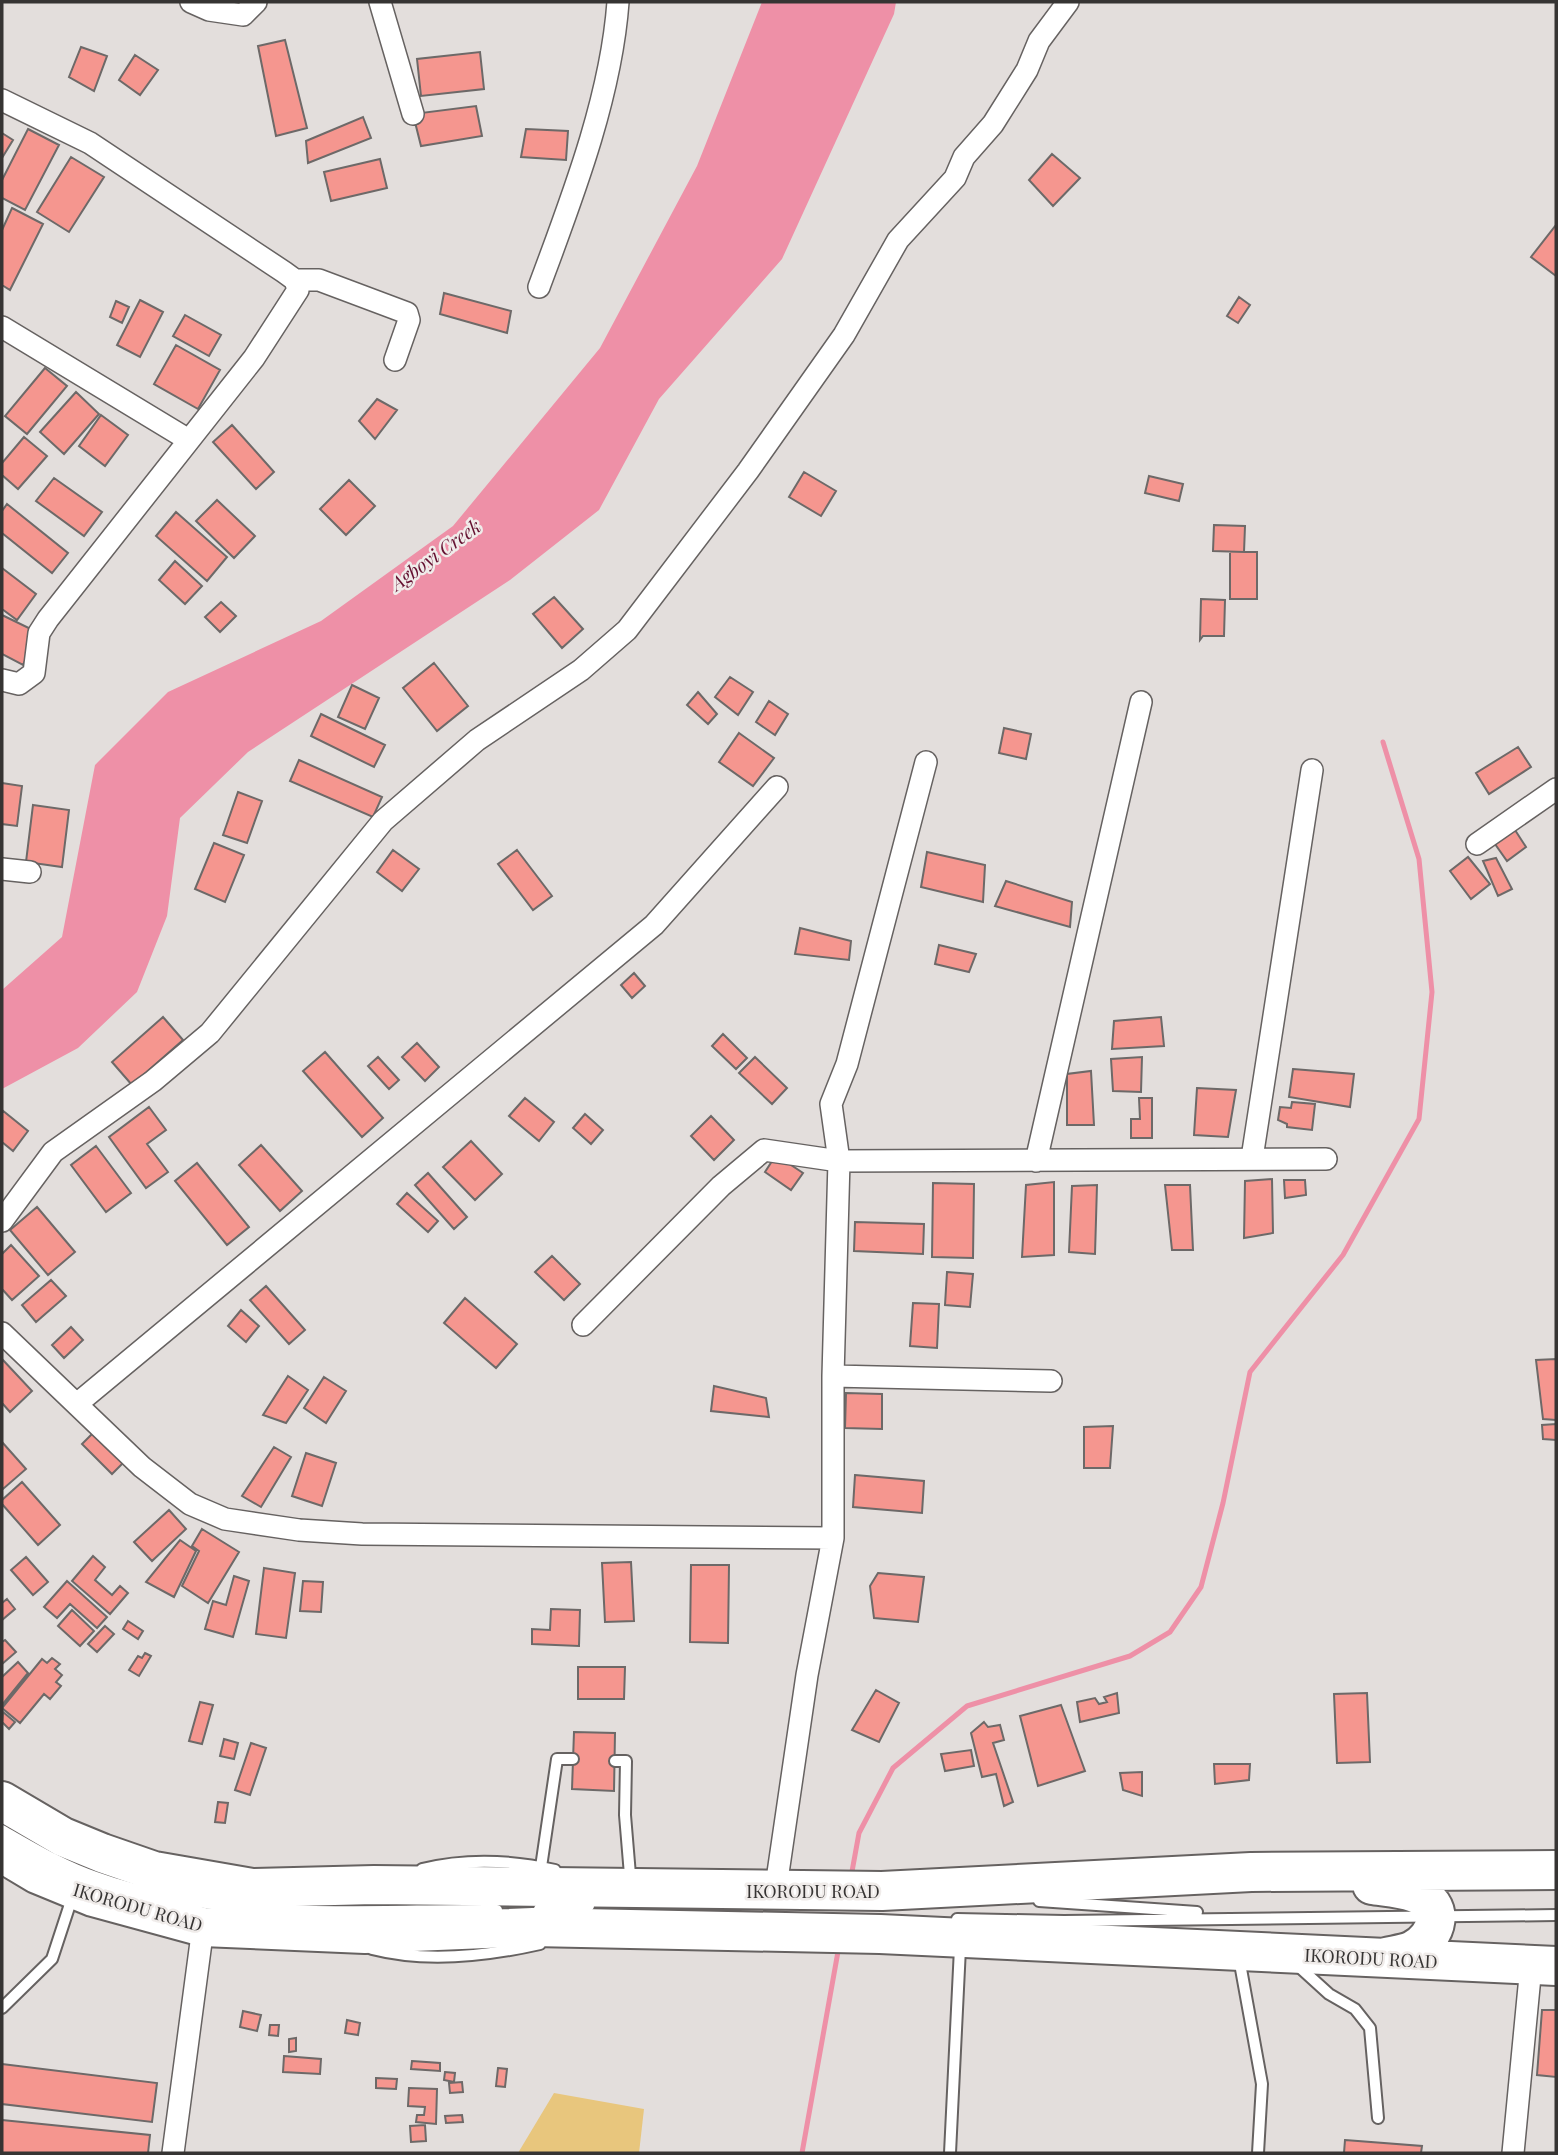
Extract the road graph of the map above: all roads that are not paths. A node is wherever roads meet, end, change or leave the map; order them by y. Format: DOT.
graph roads {
  1 [pos="191,2"];
  2 [pos="256,2"];
  3 [pos="380,2"];
  4 [pos="618,2"];
  5 [pos="1068,2"];
  6 [pos="2,100"];
  7 [pos="413,114"];
  8 [pos="295,280"];
  9 [pos="539,287"];
  10 [pos="2,327"];
  11 [pos="395,360"];
  12 [pos="187,439"];
  13 [pos="2,680"];
  14 [pos="1141,702"];
  15 [pos="926,762"];
  16 [pos="1312,770"];
  17 [pos="777,786"];
  18 [pos="1556,789"];
  19 [pos="1477,844"];
  20 [pos="2,869"];
  21 [pos="30,872"];
  22 [pos="1252,1158"];
  23 [pos="1326,1159"];
  24 [pos="839,1161"];
  25 [pos="1036,1161"];
  26 [pos="2,1221"];
  27 [pos="583,1325"];
  28 [pos="2,1334"];
  29 [pos="833,1376"];
  30 [pos="1051,1381"];
  31 [pos="78,1404"];
  32 [pos="832,1538"];
  33 [pos="573,1759"];
  34 [pos="615,1761"];
  35 [pos="2,1801"];
  36 [pos="2,1830"];
  37 [pos="2,1853"];
  38 [pos="541,1867"];
  39 [pos="1556,1870"];
  40 [pos="1251,1871"];
  41 [pos="564,1872"];
  42 [pos="630,1875"];
  43 [pos="374,1885"];
  44 [pos="74,1889"];
  45 [pos="668,1901"];
  46 [pos="936,1901"];
  47 [pos="1030,1901"];
  48 [pos="751,1902"];
  49 [pos="801,1903"];
  50 [pos="603,1909"];
  51 [pos="881,1909"];
  52 [pos="513,1910"];
  53 [pos="1437,1915"];
  54 [pos="1556,1915"];
  55 [pos="1259,1916"];
  56 [pos="203,1927"];
  57 [pos="305,1932"];
  58 [pos="953,1933"];
  59 [pos="365,1934"];
  60 [pos="548,1942"];
  61 [pos="1143,1947"];
  62 [pos="1238,1952"];
  63 [pos="1287,1954"];
  64 [pos="1381,1959"];
  65 [pos="1544,1966"];
  66 [pos="2,2008"];
  67 [pos="1378,2118"];
  68 [pos="173,2153"];
  69 [pos="950,2153"];
  70 [pos="1258,2153"];
  71 [pos="1513,2153"];
  1 -- 2 [label="street"];
  3 -- 7 [label="street"];
  4 -- 9 [label="street"];
  5 -- 26 [label="street"];
  6 -- 8 [label="street"];
  8 -- 11 [label="street"];
  8 -- 12 [label="street"];
  10 -- 12 [label="street"];
  12 -- 13 [label="street"];
  14 -- 25 [label="street"];
  15 -- 24 [label="street"];
  16 -- 22 [label="street"];
  17 -- 31 [label="street"];
  18 -- 19 [label="street"];
  20 -- 21 [label="street"];
  22 -- 23 [label="street"];
  22 -- 25 [label="street"];
  24 -- 25 [label="street"];
  24 -- 27 [label="street"];
  24 -- 29 [label="street"];
  28 -- 31 [label="street"];
  29 -- 30 [label="street"];
  29 -- 32 [label="street"];
  31 -- 32 [label="street"];
  32 -- 49 [label="street"];
  33 -- 38 [label="lane"];
  34 -- 42 [label="lane"];
  35 -- 43 [label="highway, IKORODU ROAD"];
  36 -- 52 [label="lane"];
  37 -- 44 [label="highway, IKORODU ROAD"];
  38 -- 41 [label="lane"];
  38 -- 43 [label="lane"];
  39 -- 40 [label="highway, IKORODU ROAD"];
  40 -- 51 [label="highway, IKORODU ROAD"];
  40 -- 53 [label="highway"];
  42 -- 43 [label="highway, IKORODU ROAD"];
  42 -- 49 [label="highway, IKORODU ROAD"];
  43 -- 49 [label="highway, IKORODU ROAD"];
  44 -- 56 [label="highway, IKORODU ROAD"];
  44 -- 66 [label="lane"];
  45 -- 48 [label="lane"];
  46 -- 51 [label="lane"];
  47 -- 55 [label="lane"];
  49 -- 51 [label="highway, IKORODU ROAD"];
  49 -- 51 [label="highway, IKORODU ROAD"];
  49 -- 59 [label="highway, IKORODU ROAD"];
  49 -- 60 [label="highway, IKORODU ROAD"];
  50 -- 50 [label="lane"];
  51 -- 58 [label="highway, IKORODU ROAD"];
  51 -- 61 [label="highway, IKORODU ROAD"];
  53 -- 54 [label="lane"];
  53 -- 55 [label="lane"];
  53 -- 64 [label="highway"];
  55 -- 58 [label="lane"];
  56 -- 57 [label="highway, IKORODU ROAD"];
  56 -- 68 [label="street"];
  57 -- 59 [label="highway, IKORODU ROAD"];
  57 -- 60 [label="lane"];
  58 -- 61 [label="highway, IKORODU ROAD"];
  58 -- 69 [label="lane"];
  59 -- 60 [label="highway, IKORODU ROAD"];
  61 -- 62 [label="highway, IKORODU ROAD"];
  62 -- 63 [label="highway, IKORODU ROAD"];
  62 -- 70 [label="lane"];
  63 -- 64 [label="highway, IKORODU ROAD"];
  63 -- 67 [label="lane"];
  64 -- 65 [label="highway, IKORODU ROAD"];
  65 -- 71 [label="street"];
}
